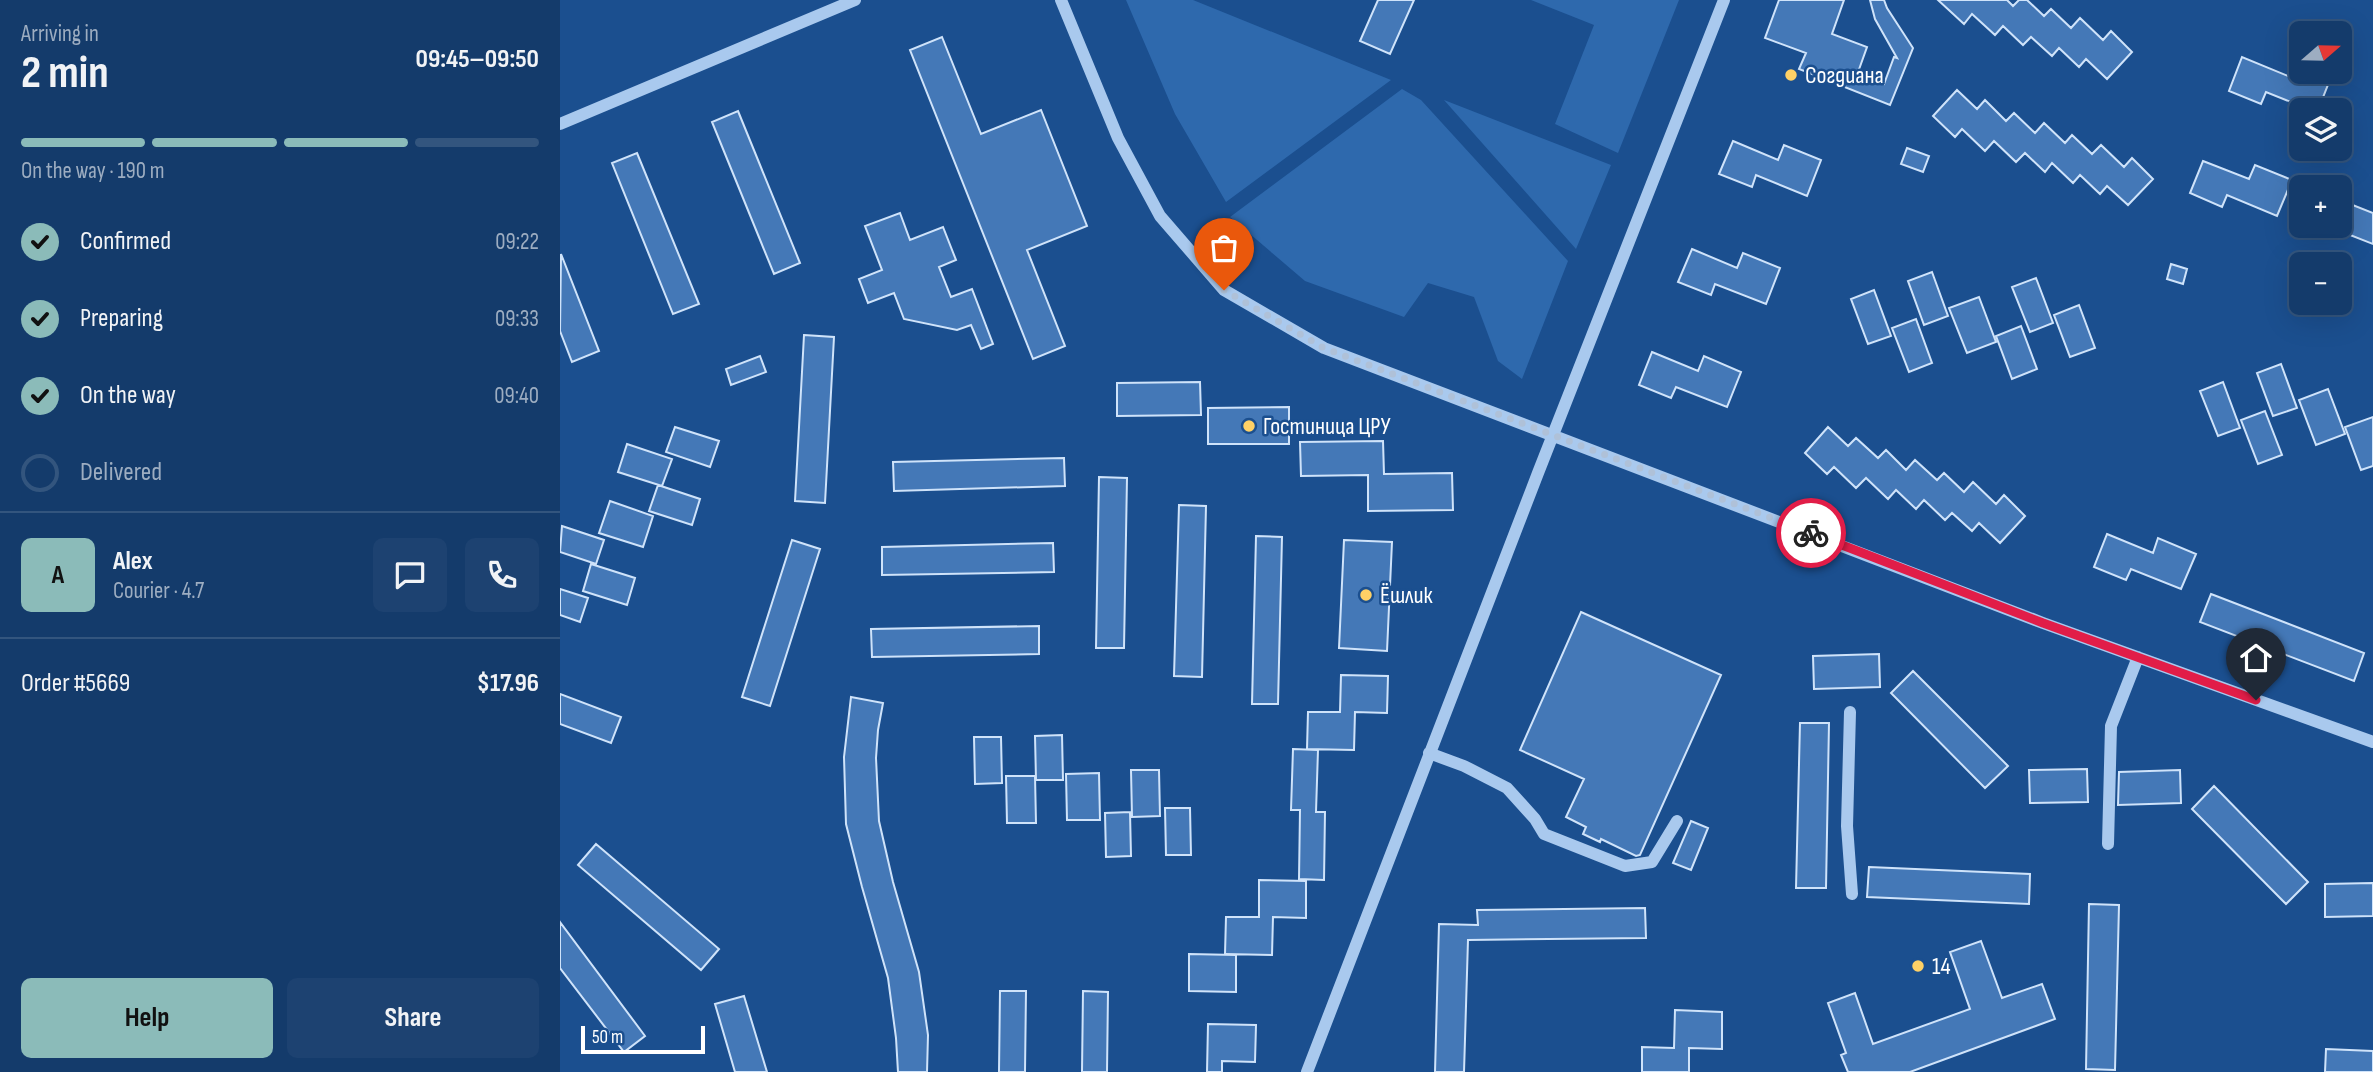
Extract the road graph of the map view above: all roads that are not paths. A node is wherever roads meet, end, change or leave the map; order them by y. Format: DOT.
graph roads {
  1 [pos="855,0"];
  2 [pos="1061,0"];
  3 [pos="1724,0"];
  4 [pos="560,124"];
  5 [pos="1553,435"];
  6 [pos="2138,657"];
  7 [pos="1850,712"];
  8 [pos="2373,742"];
  9 [pos="1429,753"];
  10 [pos="1677,821"];
  11 [pos="2108,844"];
  12 [pos="1852,894"];
  13 [pos="1307,1072"];
  1 -- 4 [label="street"];
  2 -- 5 [label="street"];
  3 -- 5 [label="street"];
  5 -- 6 [label="street"];
  5 -- 9 [label="street"];
  6 -- 8 [label="street"];
  6 -- 11 [label="street"];
  7 -- 12 [label="street"];
  9 -- 10 [label="street"];
  9 -- 13 [label="street"];
}
